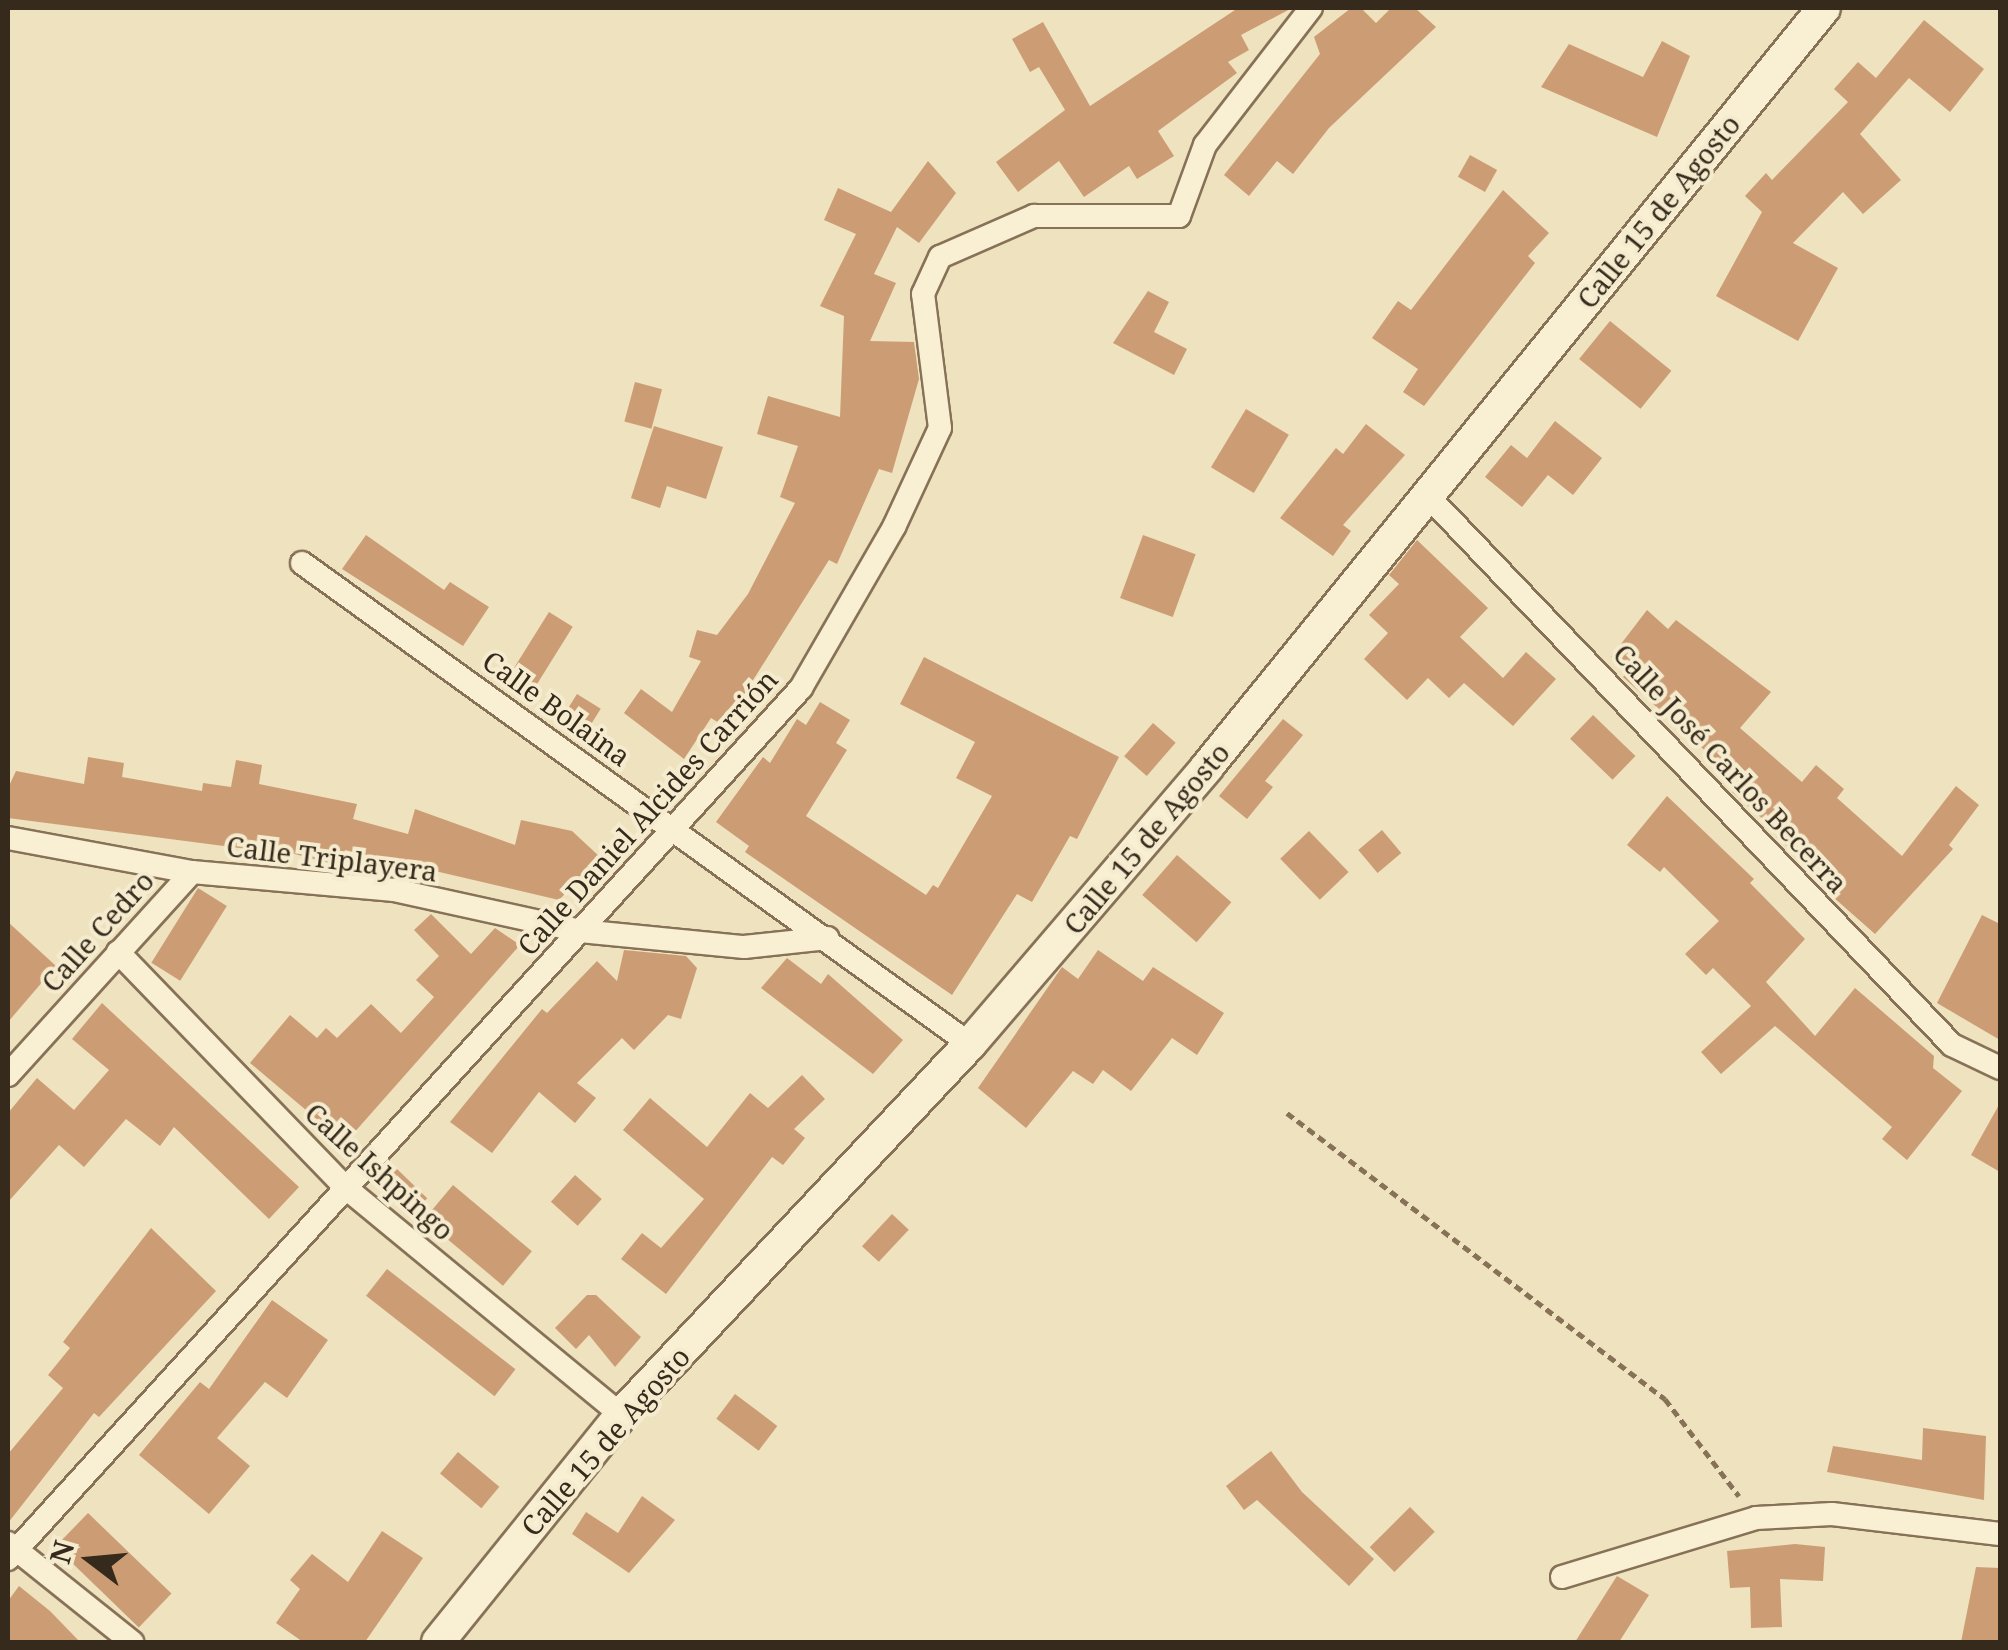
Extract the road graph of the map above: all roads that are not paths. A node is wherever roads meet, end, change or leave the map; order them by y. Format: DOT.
graph roads {
  1 [pos="1311,8"];
  2 [pos="1824,8"];
  3 [pos="1427,495"];
  4 [pos="302,563"];
  5 [pos="676,830"];
  6 [pos="8,838"];
  7 [pos="192,872"];
  8 [pos="580,930"];
  9 [pos="828,938"];
  10 [pos="118,952"];
  11 [pos="970,1044"];
  12 [pos="2000,1068"];
  13 [pos="8,1075"];
  14 [pos="346,1188"];
  15 [pos="621,1415"];
  16 [pos="2000,1534"];
  17 [pos="10,1550"];
  18 [pos="1562,1577"];
  19 [pos="132,1642"];
  20 [pos="438,1642"];
  1 -- 5 [label="street, Calle Daniel Alcides Carrión"];
  2 -- 3 [label="street, Calle 15 de Agosto"];
  3 -- 11 [label="street, Calle 15 de Agosto"];
  3 -- 12 [label="street, Calle José Carlos Becerra"];
  4 -- 5 [label="street, Calle Bolaina"];
  5 -- 8 [label="street, Calle Daniel Alcides Carrión"];
  5 -- 9 [label="street, Calle Bolaina"];
  6 -- 7 [label="street, Calle Triplayera"];
  7 -- 8 [label="street, Calle Triplayera"];
  7 -- 10 [label="street, Calle Cedro"];
  8 -- 9 [label="street, Calle Triplayera"];
  8 -- 14 [label="street, Calle Daniel Alcides Carrión"];
  9 -- 11 [label="street, Calle Bolaina"];
  10 -- 13 [label="street, Calle Cedro"];
  10 -- 14 [label="street, Calle Ishpingo"];
  11 -- 15 [label="street, Calle 15 de Agosto"];
  14 -- 15 [label="street, Calle Ishpingo"];
  14 -- 17 [label="street, Calle Daniel Alcides Carrión"];
  15 -- 20 [label="street, Calle 15 de Agosto"];
  16 -- 18 [label="street"];
  17 -- 19 [label="street"];
}
